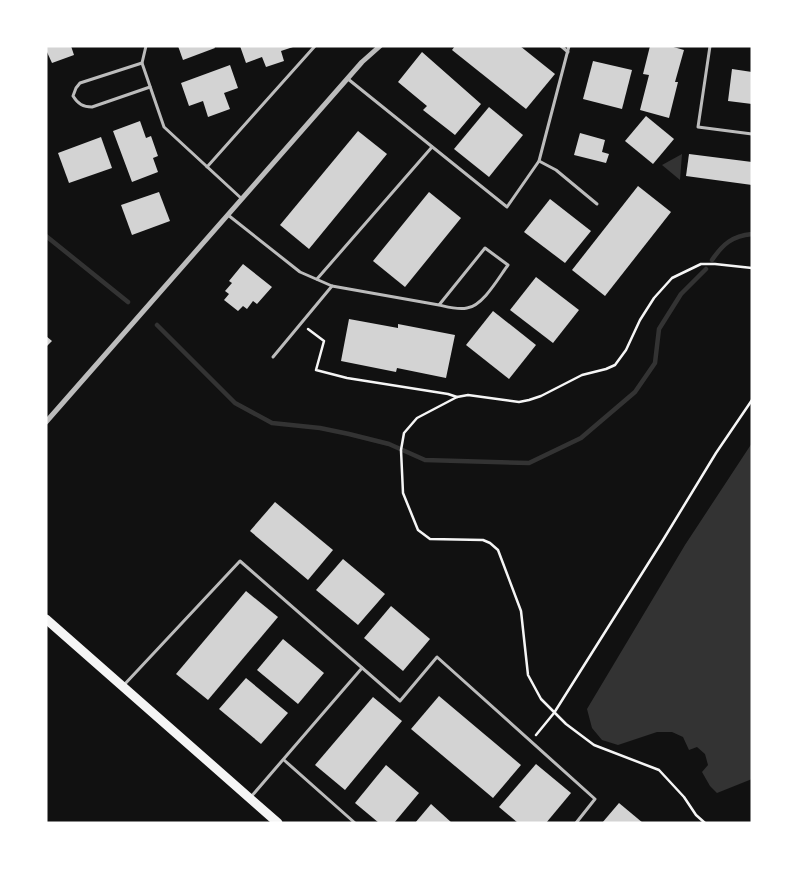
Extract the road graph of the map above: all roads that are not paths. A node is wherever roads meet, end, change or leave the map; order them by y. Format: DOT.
graph roads {
  1 [pos="146,46"];
  2 [pos="315,46"];
  3 [pos="380,46"];
  4 [pos="561,46"];
  5 [pos="569,46"];
  6 [pos="710,46"];
  7 [pos="568,52"];
  8 [pos="142,63"];
  9 [pos="348,79"];
  10 [pos="150,87"];
  11 [pos="752,134"];
  12 [pos="432,147"];
  13 [pos="539,161"];
  14 [pos="207,167"];
  15 [pos="242,199"];
  16 [pos="597,204"];
  17 [pos="228,215"];
  18 [pos="317,279"];
  19 [pos="332,286"];
  20 [pos="439,305"];
  21 [pos="273,357"];
  22 [pos="46,422"];
  23 [pos="46,619"];
  24 [pos="362,668"];
  25 [pos="122,686"];
  26 [pos="284,760"];
  27 [pos="250,798"];
  28 [pos="278,823"];
  29 [pos="355,823"];
  30 [pos="576,823"];
  1 -- 8 [label="lane"];
  2 -- 14 [label="lane"];
  3 -- 9 [label="street"];
  4 -- 7 [label="lane"];
  5 -- 7 [label="lane"];
  6 -- 11 [label="lane"];
  7 -- 13 [label="lane"];
  8 -- 10 [label="lane"];
  8 -- 10 [label="lane"];
  9 -- 12 [label="lane"];
  9 -- 15 [label="street"];
  10 -- 14 [label="lane"];
  12 -- 13 [label="lane"];
  12 -- 18 [label="lane"];
  13 -- 16 [label="lane"];
  14 -- 15 [label="lane"];
  15 -- 17 [label="street"];
  17 -- 18 [label="lane"];
  17 -- 22 [label="street"];
  18 -- 19 [label="lane"];
  19 -- 20 [label="lane"];
  19 -- 21 [label="lane"];
  20 -- 20 [label="lane"];
  23 -- 25 [label="main road"];
  24 -- 25 [label="lane"];
  24 -- 26 [label="lane"];
  24 -- 30 [label="lane"];
  25 -- 27 [label="main road"];
  26 -- 27 [label="lane"];
  26 -- 29 [label="lane"];
  27 -- 28 [label="main road"];
}
